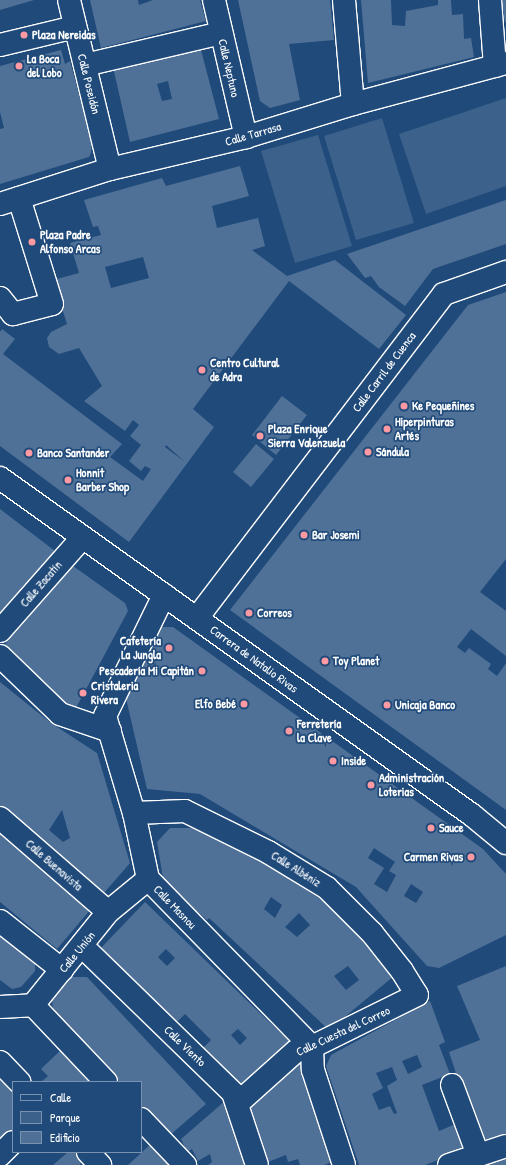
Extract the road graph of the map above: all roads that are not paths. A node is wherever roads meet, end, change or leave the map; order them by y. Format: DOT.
graph roads {
  1 [pos="69,0"];
  2 [pos="214,0"];
  3 [pos="344,0"];
  4 [pos="490,0"];
  5 [pos="75,27"];
  6 [pos="221,33"];
  7 [pos="0,45"];
  8 [pos="85,65"];
  9 [pos="501,65"];
  10 [pos="353,104"];
  11 [pos="246,137"];
  12 [pos="110,168"];
  13 [pos="9,201"];
  14 [pos="506,272"];
  15 [pos="0,298"];
  16 [pos="0,478"];
  17 [pos="82,538"];
  18 [pos="164,595"];
  19 [pos="197,618"];
  20 [pos="0,631"];
  21 [pos="0,656"];
  22 [pos="110,731"];
  23 [pos="134,813"];
  24 [pos="0,818"];
  25 [pos="506,843"];
  26 [pos="148,879"];
  27 [pos="108,912"];
  28 [pos="0,921"];
  29 [pos="82,946"];
  30 [pos="62,970"];
  31 [pos="416,995"];
  32 [pos="33,1005"];
  33 [pos="0,1007"];
  34 [pos="312,1047"];
  35 [pos="0,1062"];
  36 [pos="18,1081"];
  37 [pos="105,1081"];
  38 [pos="452,1085"];
  39 [pos="237,1104"];
  40 [pos="142,1120"];
  41 [pos="12,1143"];
  42 [pos="506,1146"];
  43 [pos="0,1154"];
  44 [pos="478,1155"];
  45 [pos="185,1165"];
  46 [pos="257,1165"];
  47 [pos="344,1165"];
  48 [pos="449,1165"];
  1 -- 5 [label="main road, Calle Poseidón"];
  2 -- 6 [label="main road, Calle Neptuno"];
  3 -- 10 [label="main road"];
  4 -- 9 [label="main road"];
  5 -- 7 [label="main road"];
  5 -- 8 [label="main road, Calle Poseidón"];
  6 -- 8 [label="main road"];
  6 -- 11 [label="main road, Calle Neptuno"];
  8 -- 12 [label="main road, Calle Poseidón"];
  9 -- 10 [label="main road, Calle Tarrasa"];
  10 -- 11 [label="main road, Calle Tarrasa"];
  11 -- 12 [label="main road, Calle Tarrasa"];
  12 -- 13 [label="main road, Calle Tarrasa"];
  13 -- 15 [label="main road"];
  14 -- 19 [label="main road, Calle Carril de Cuenca"];
  16 -- 17 [label="main road, Carrera de Natalio Rivas"];
  17 -- 18 [label="main road, Carrera de Natalio Rivas"];
  17 -- 20 [label="main road, Calle Zacatín"];
  18 -- 19 [label="main road, Carrera de Natalio Rivas"];
  18 -- 22 [label="main road, Calle Masnou"];
  19 -- 25 [label="main road, Carrera de Natalio Rivas"];
  21 -- 22 [label="main road"];
  22 -- 23 [label="main road, Calle Masnou"];
  23 -- 26 [label="main road, Calle Masnou"];
  23 -- 31 [label="main road, Calle Albéniz"];
  24 -- 27 [label="main road, Calle Buenavista"];
  26 -- 27 [label="main road, Calle Unión"];
  26 -- 34 [label="main road, Calle Masnou"];
  27 -- 29 [label="main road, Calle Unión"];
  28 -- 30 [label="main road"];
  29 -- 30 [label="main road, Calle Unión"];
  29 -- 39 [label="main road, Calle Viento"];
  30 -- 32 [label="main road, Calle Unión"];
  31 -- 34 [label="main road, Calle Cuesta del Correo"];
  32 -- 33 [label="main road"];
  32 -- 37 [label="main road"];
  34 -- 39 [label="main road, Calle Cuesta del Correo"];
  34 -- 47 [label="main road"];
  35 -- 36 [label="main road"];
  38 -- 44 [label="main road"];
  39 -- 46 [label="main road, Calle Viento"];
  40 -- 45 [label="main road"];
  41 -- 43 [label="main road"];
  42 -- 44 [label="main road"];
  44 -- 48 [label="main road"];
}
